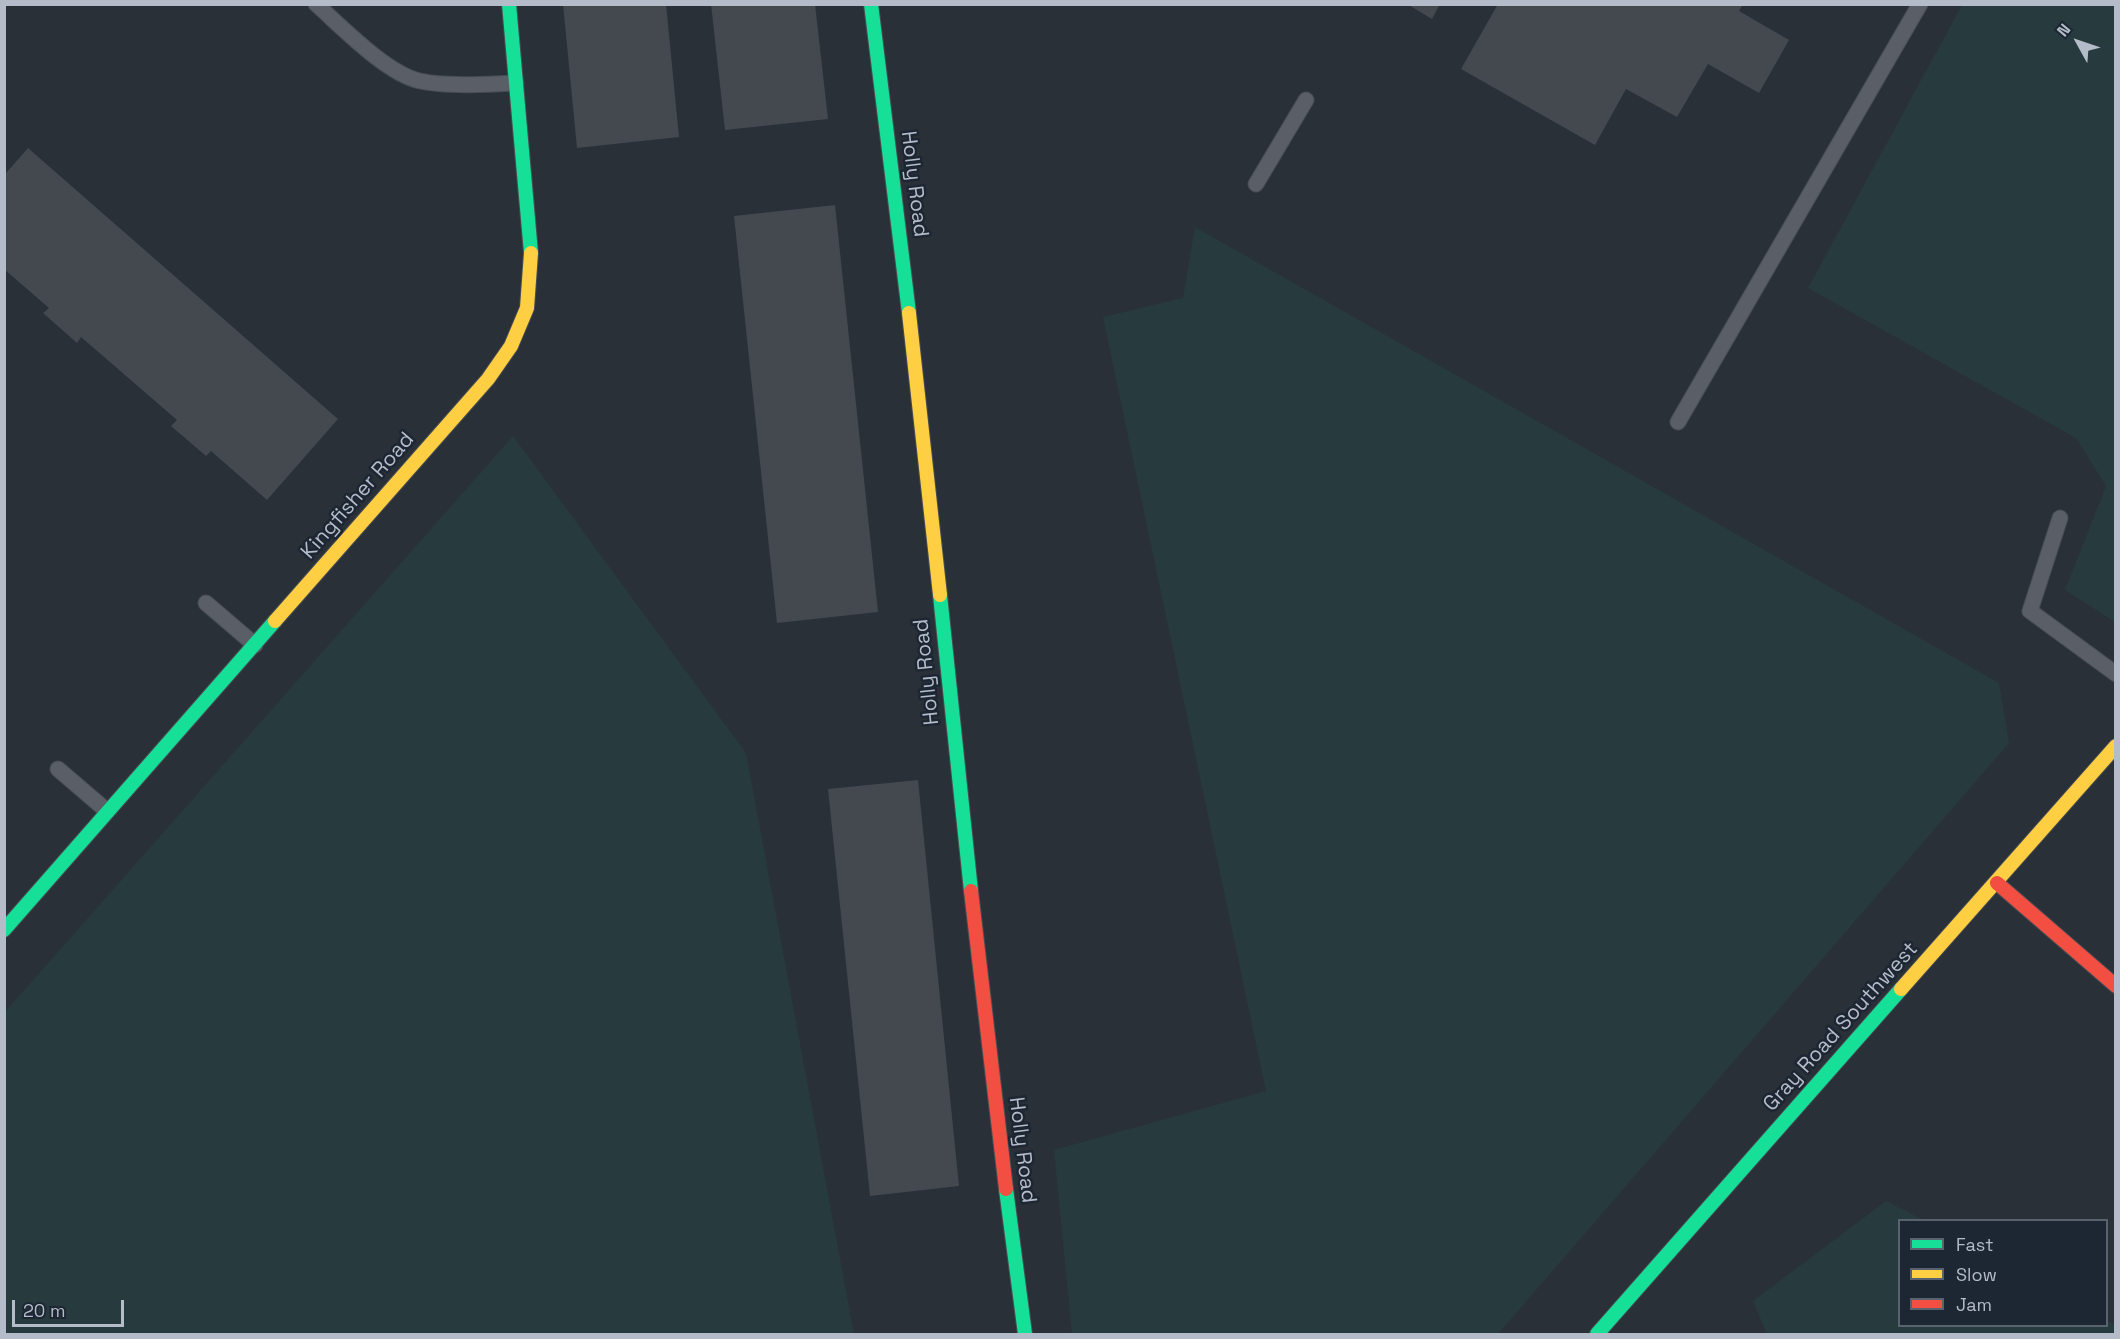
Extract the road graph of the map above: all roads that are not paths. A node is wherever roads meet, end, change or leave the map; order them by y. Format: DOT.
graph roads {
  1 [pos="316,4"];
  2 [pos="509,4"];
  3 [pos="871,4"];
  4 [pos="1920,4"];
  5 [pos="516,83"];
  6 [pos="1306,100"];
  7 [pos="1256,184"];
  8 [pos="1678,422"];
  9 [pos="2060,518"];
  10 [pos="206,603"];
  11 [pos="255,645"];
  12 [pos="2115,674"];
  13 [pos="2115,746"];
  14 [pos="58,769"];
  15 [pos="107,811"];
  16 [pos="1997,883"];
  17 [pos="4,930"];
  18 [pos="2115,986"];
  19 [pos="1024,1335"];
  20 [pos="1597,1335"];
  1 -- 5 [label="lane"];
  2 -- 5 [label="street, Kingfisher Road"];
  3 -- 19 [label="street, Holly Road"];
  4 -- 8 [label="lane"];
  5 -- 11 [label="street, Kingfisher Road"];
  6 -- 7 [label="lane"];
  9 -- 12 [label="lane"];
  10 -- 11 [label="lane"];
  11 -- 15 [label="street, Kingfisher Road"];
  13 -- 16 [label="street, Gray Road Southwest"];
  14 -- 15 [label="lane"];
  15 -- 17 [label="street, Kingfisher Road"];
  16 -- 18 [label="street"];
  16 -- 20 [label="street, Gray Road Southwest"];
}
